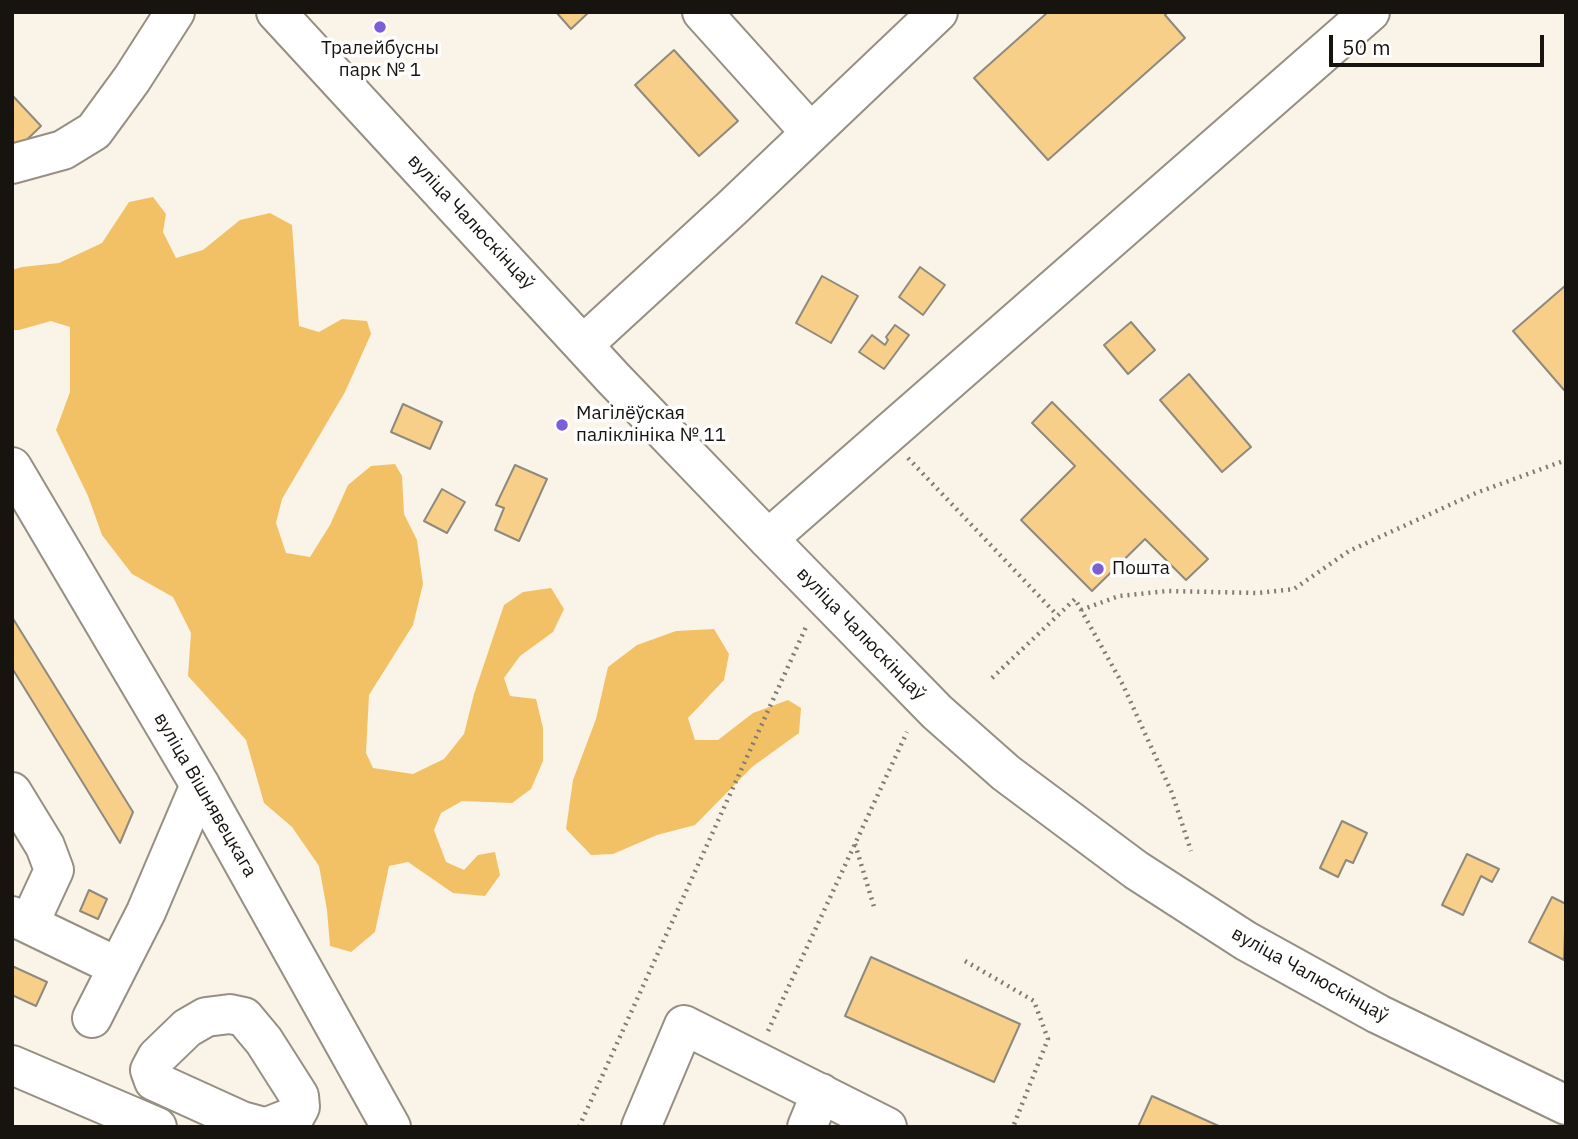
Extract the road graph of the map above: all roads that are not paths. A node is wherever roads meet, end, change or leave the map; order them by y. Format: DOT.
graph roads {
  1 [pos="175,12"];
  2 [pos="276,12"];
  3 [pos="702,12"];
  4 [pos="938,12"];
  5 [pos="1370,12"];
  6 [pos="811,132"];
  7 [pos="12,164"];
  8 [pos="584,344"];
  9 [pos="12,467"];
  10 [pos="768,539"];
  11 [pos="200,785"];
  12 [pos="12,792"];
  13 [pos="20,920"];
  14 [pos="118,967"];
  15 [pos="92,1018"];
  16 [pos="12,1065"];
  17 [pos="1566,1105"];
  18 [pos="814,1110"];
  19 [pos="207,1117"];
  20 [pos="157,1127"];
  21 [pos="265,1127"];
  22 [pos="391,1127"];
  23 [pos="641,1127"];
  24 [pos="887,1127"];
  1 -- 7 [label="main road"];
  2 -- 8 [label="main road, вуліца Чалюскінцаў"];
  3 -- 6 [label="main road"];
  4 -- 6 [label="main road"];
  5 -- 10 [label="main road"];
  6 -- 8 [label="main road"];
  8 -- 10 [label="main road, вуліца Чалюскінцаў"];
  9 -- 11 [label="main road, вуліца Вішнявецкага"];
  10 -- 17 [label="main road, вуліца Чалюскінцаў"];
  11 -- 14 [label="main road"];
  11 -- 22 [label="main road, вуліца Вішнявецкага"];
  12 -- 13 [label="main road"];
  13 -- 14 [label="main road"];
  14 -- 15 [label="main road"];
  16 -- 20 [label="main road"];
  18 -- 23 [label="main road"];
  18 -- 24 [label="main road"];
  19 -- 21 [label="main road"];
  19 -- 21 [label="main road"];
}
